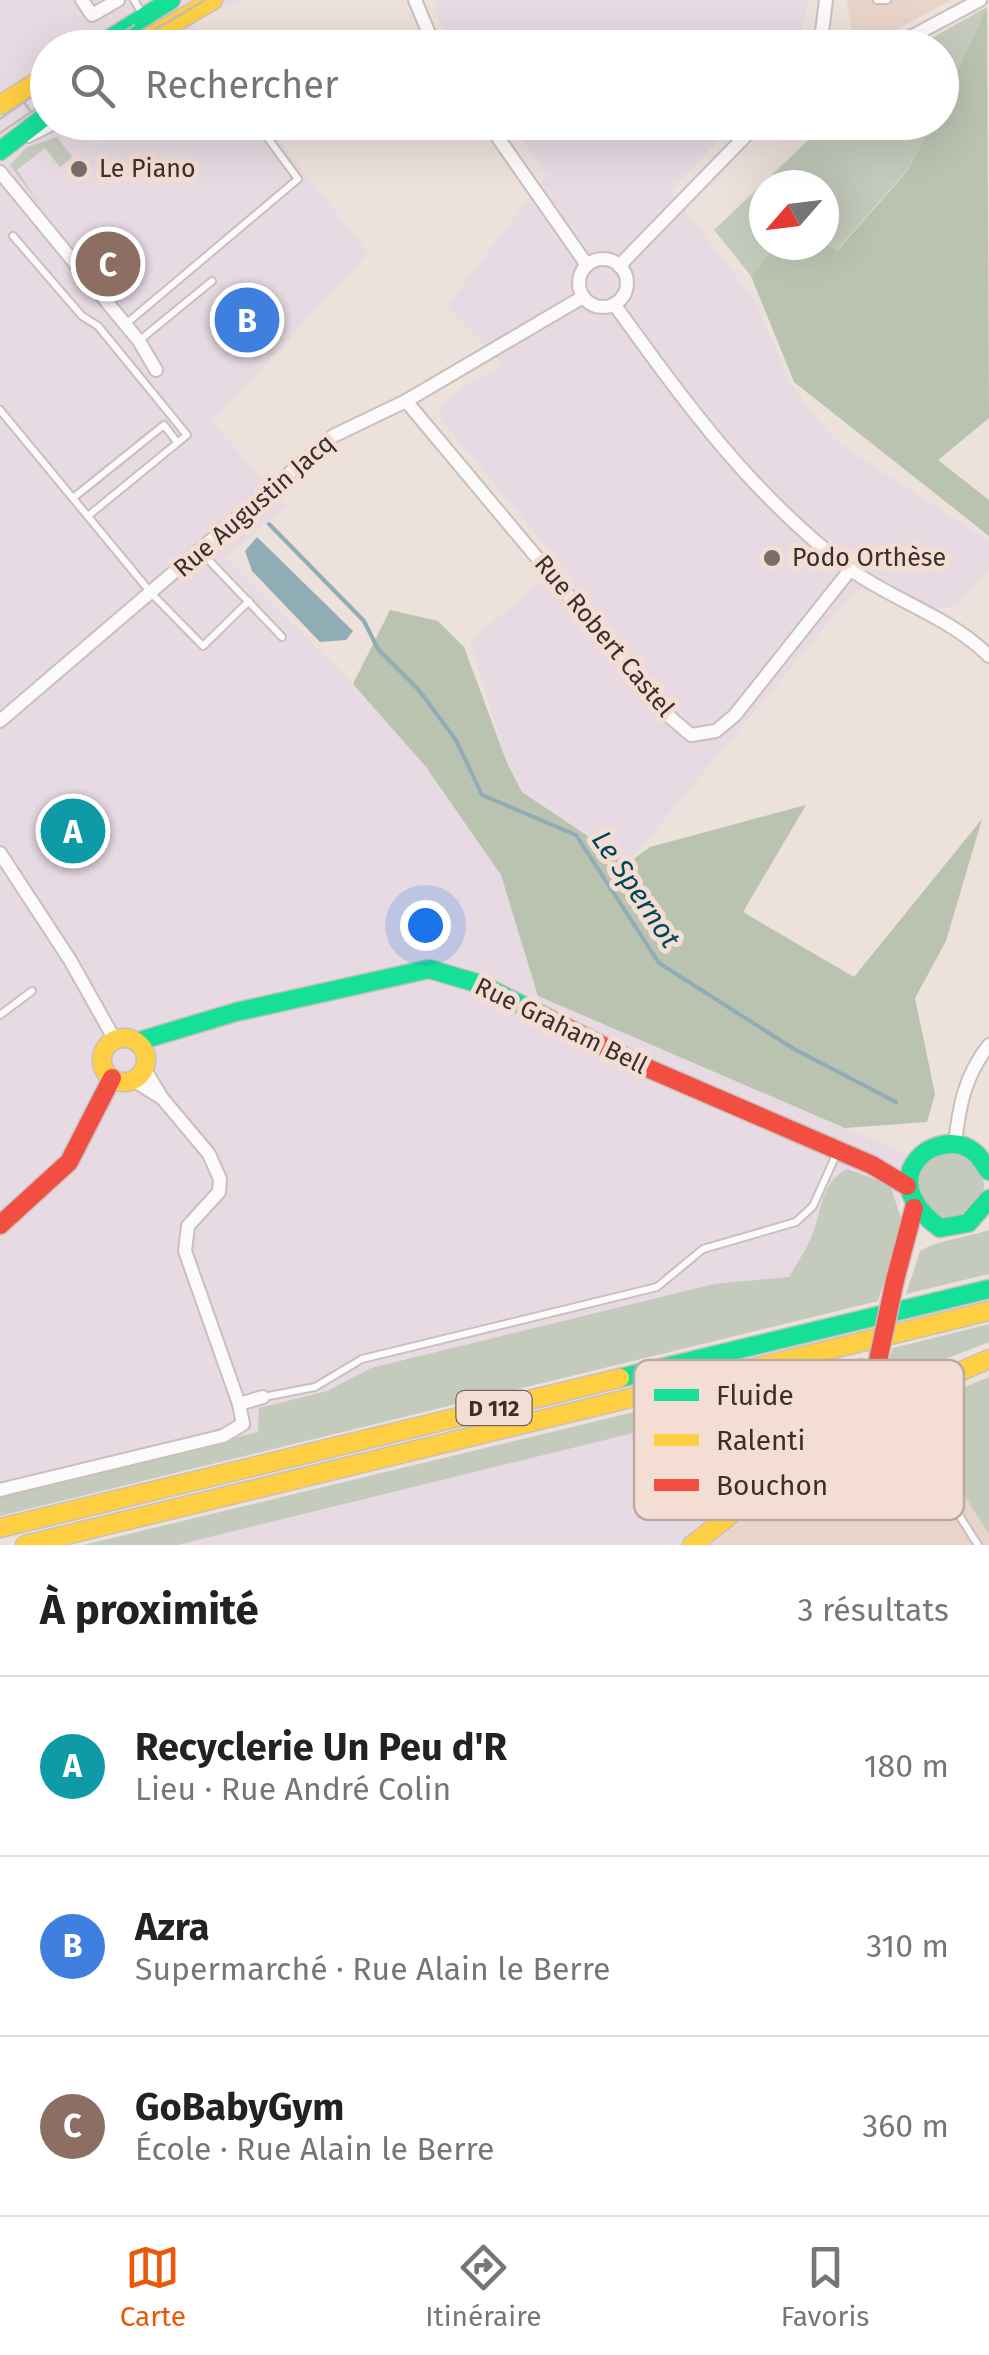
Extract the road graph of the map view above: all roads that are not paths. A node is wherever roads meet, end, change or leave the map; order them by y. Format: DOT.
graph roads {
  1 [pos="82,0"];
  2 [pos="118,0"];
  3 [pos="170,0"];
  4 [pos="213,0"];
  5 [pos="414,0"];
  6 [pos="826,0"];
  7 [pos="876,0"];
  8 [pos="887,0"];
  9 [pos="980,0"];
  10 [pos="138,8"];
  11 [pos="114,30"];
  12 [pos="162,30"];
  13 [pos="427,30"];
  14 [pos="822,30"];
  15 [pos="924,30"];
  16 [pos="30,87"];
  17 [pos="0,105"];
  18 [pos="30,128"];
  19 [pos="30,137"];
  20 [pos="269,140"];
  21 [pos="500,140"];
  22 [pos="742,140"];
  23 [pos="0,151"];
  24 [pos="0,172"];
  25 [pos="13,236"];
  26 [pos="587,265"];
  27 [pos="619,266"];
  28 [pos="212,280"];
  29 [pos="583,296"];
  30 [pos="614,304"];
  31 [pos="125,324"];
  32 [pos="139,341"];
  33 [pos="156,370"];
  34 [pos="406,401"];
  35 [pos="0,410"];
  36 [pos="178,442"];
  37 [pos="73,498"];
  38 [pos="88,516"];
  39 [pos="201,552"];
  40 [pos="850,570"];
  41 [pos="152,594"];
  42 [pos="249,602"];
  43 [pos="282,636"];
  44 [pos="989,656"];
  45 [pos="0,721"];
  46 [pos="0,854"];
  47 [pos="32,991"];
  48 [pos="0,1015"];
  49 [pos="180,1028"];
  50 [pos="115,1040"];
  51 [pos="136,1042"];
  52 [pos="989,1045"];
  53 [pos="141,1069"];
  54 [pos="112,1078"];
  55 [pos="955,1144"];
  56 [pos="838,1150"];
  57 [pos="914,1161"];
  58 [pos="986,1162"];
  59 [pos="872,1164"];
  60 [pos="907,1186"];
  61 [pos="989,1201"];
  62 [pos="914,1208"];
  63 [pos="0,1225"];
  64 [pos="940,1228"];
  65 [pos="908,1247"];
  66 [pos="989,1288"];
  67 [pos="989,1311"];
  68 [pos="989,1358"];
  69 [pos="692,1360"];
  70 [pos="787,1360"];
  71 [pos="878,1360"];
  72 [pos="964,1369"];
  73 [pos="634,1374"];
  74 [pos="262,1397"];
  75 [pos="634,1397"];
  76 [pos="240,1404"];
  77 [pos="0,1490"];
  78 [pos="724,1520"];
  79 [pos="962,1520"];
  80 [pos="0,1528"];
  81 [pos="26,1545"];
  82 [pos="692,1545"];
  83 [pos="978,1545"];
  1 -- 2 [label="street"];
  3 -- 10 [label="main road"];
  4 -- 12 [label="main road"];
  5 -- 13 [label="street"];
  6 -- 14 [label="street"];
  7 -- 8 [label="lane"];
  9 -- 15 [label="street"];
  10 -- 11 [label="main road"];
  16 -- 17 [label="main road"];
  18 -- 23 [label="main road"];
  19 -- 23 [label="lane"];
  20 -- 31 [label="lane"];
  21 -- 26 [label="street"];
  22 -- 27 [label="street"];
  24 -- 31 [label="street"];
  25 -- 36 [label="lane"];
  26 -- 27 [label="street"];
  26 -- 29 [label="street"];
  27 -- 30 [label="street"];
  28 -- 32 [label="lane"];
  29 -- 30 [label="street"];
  29 -- 34 [label="street, Rue Augustin Jacq"];
  30 -- 40 [label="street"];
  31 -- 32 [label="street"];
  32 -- 33 [label="street"];
  34 -- 39 [label="street, Rue Augustin Jacq"];
  34 -- 40 [label="street, Rue Robert Castel"];
  35 -- 37 [label="lane"];
  36 -- 37 [label="lane"];
  36 -- 38 [label="lane"];
  37 -- 38 [label="lane"];
  38 -- 41 [label="lane"];
  39 -- 41 [label="street, Rue Augustin Jacq"];
  39 -- 42 [label="lane"];
  40 -- 44 [label="street"];
  41 -- 42 [label="lane"];
  41 -- 45 [label="street, Rue Augustin Jacq"];
  42 -- 43 [label="lane"];
  46 -- 50 [label="street"];
  47 -- 48 [label="lane"];
  49 -- 51 [label="main road, Rue Graham Bell"];
  49 -- 53 [label="main road, Rue Graham Bell"];
  49 -- 56 [label="main road, Rue Graham Bell"];
  50 -- 51 [label="main road"];
  50 -- 54 [label="main road"];
  51 -- 53 [label="main road"];
  52 -- 55 [label="street"];
  53 -- 54 [label="main road"];
  53 -- 76 [label="street"];
  54 -- 63 [label="main road"];
  55 -- 57 [label="main road, Rue Graham Bell"];
  55 -- 58 [label="main road"];
  56 -- 59 [label="main road, Rue Graham Bell"];
  56 -- 74 [label="lane"];
  57 -- 59 [label="main road, Rue Graham Bell"];
  57 -- 60 [label="main road"];
  59 -- 60 [label="main road, Rue Graham Bell"];
  60 -- 62 [label="main road"];
  61 -- 64 [label="main road"];
  62 -- 64 [label="main road"];
  62 -- 65 [label="main road"];
  64 -- 65 [label="main road"];
  65 -- 71 [label="main road, bridge"];
  66 -- 69 [label="main road, D 112"];
  67 -- 70 [label="main road, D 112"];
  68 -- 72 [label="main road"];
  73 -- 80 [label="main road, D 112"];
  74 -- 76 [label="street"];
  75 -- 81 [label="main road, D 112"];
  76 -- 77 [label="street"];
  78 -- 82 [label="main road"];
  79 -- 83 [label="lane"];
}
